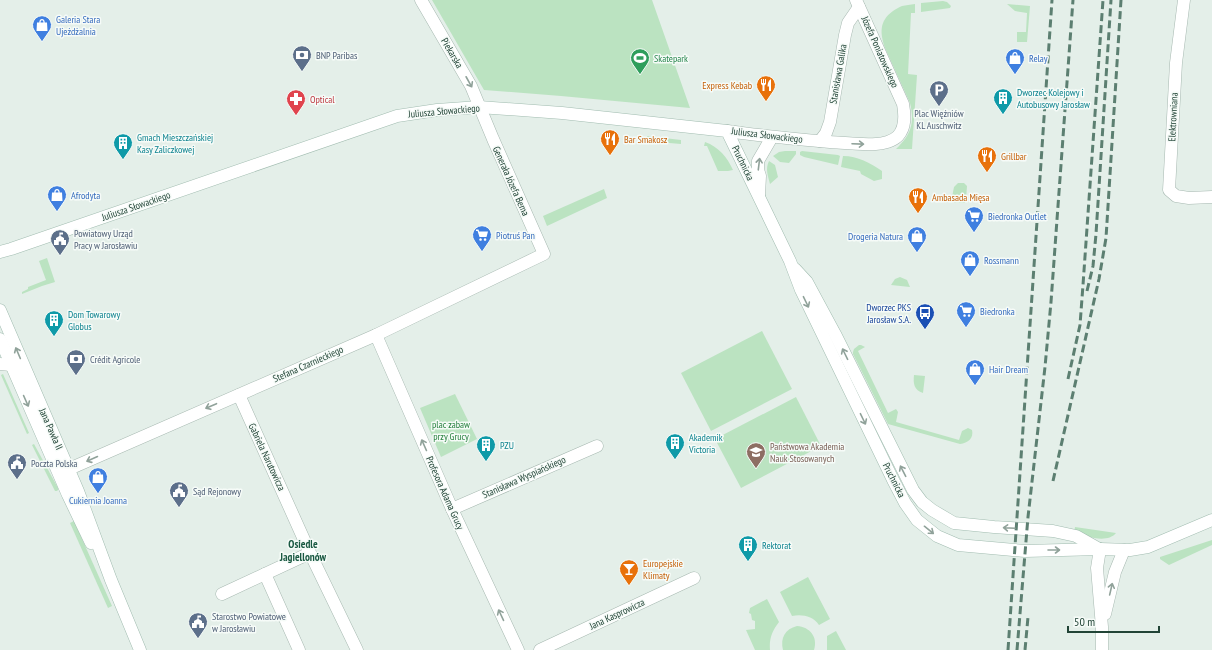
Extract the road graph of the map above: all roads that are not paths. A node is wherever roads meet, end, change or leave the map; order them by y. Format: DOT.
graph roads {
  1 [pos="421,0"];
  2 [pos="1184,0"];
  3 [pos="858,3"];
  4 [pos="903,104"];
  5 [pos="479,107"];
  6 [pos="727,131"];
  7 [pos="772,137"];
  8 [pos="820,141"];
  9 [pos="759,195"];
  10 [pos="1212,197"];
  11 [pos="0,252"];
  12 [pos="544,254"];
  13 [pos="792,266"];
  14 [pos="0,310"];
  15 [pos="376,335"];
  16 [pos="0,339"];
  17 [pos="5,365"];
  18 [pos="238,395"];
  19 [pos="597,446"];
  20 [pos="69,469"];
  21 [pos="452,509"];
  22 [pos="1212,520"];
  23 [pos="1100,549"];
  24 [pos="1124,550"];
  25 [pos="310,553"];
  26 [pos="265,574"];
  27 [pos="694,578"];
  28 [pos="222,594"];
  29 [pos="126,616"];
  30 [pos="1102,626"];
  31 [pos="140,650"];
  32 [pos="299,650"];
  33 [pos="357,650"];
  34 [pos="518,650"];
  35 [pos="540,650"];
  36 [pos="1102,650"];
  1 -- 5 [label="street, Piekarska, one-way"];
  2 -- 10 [label="street, Elektrowniana"];
  3 -- 4 [label="street, Józefa Poniatowskiego"];
  3 -- 8 [label="street, Stanisława Galika"];
  8 -- 4 [label="street, Juliusza Słowackiego, one-way"];
  5 -- 6 [label="street, Juliusza Słowackiego"];
  5 -- 11 [label="street, Juliusza Słowackiego"];
  5 -- 12 [label="street, Generała Józefa Bema"];
  6 -- 7 [label="street, Juliusza Słowackiego"];
  6 -- 9 [label="street, Pruchnicka"];
  7 -- 8 [label="street, Juliusza Słowackiego"];
  9 -- 7 [label="street, Pruchnicka, one-way"];
  9 -- 13 [label="street, Pruchnicka"];
  12 -- 15 [label="street, Stefana Czarnieckiego"];
  23 -- 13 [label="street, Pruchnicka, one-way"];
  13 -- 23 [label="street, Pruchnicka, one-way"];
  20 -- 14 [label="street, Jana Pawła II, one-way"];
  15 -- 18 [label="street, Stefana Czarnieckiego"];
  21 -- 15 [label="street, Profesora Adama Grucy, one-way"];
  16 -- 17 [label="street, Jana Pawła II"];
  17 -- 29 [label="street, Jana Pawła II, one-way"];
  18 -- 20 [label="street, Stefana Czarnieckiego, one-way"];
  18 -- 25 [label="street, Gabriela Narutowicza"];
  19 -- 21 [label="street, Stanisława Wyspiańskiego"];
  20 -- 29 [label="street, Jana Pawła II"];
  34 -- 21 [label="street, Profesora Adama Grucy, one-way"];
  22 -- 24 [label="street, Pruchnicka"];
  23 -- 24 [label="street, Pruchnicka"];
  23 -- 30 [label="street"];
  30 -- 24 [label="street, one-way"];
  25 -- 26 [label="street"];
  25 -- 33 [label="street, Gabriela Narutowicza"];
  26 -- 28 [label="street"];
  26 -- 32 [label="street"];
  27 -- 35 [label="street, Jana Kasprowicza"];
  29 -- 31 [label="street, Jana Pawła II"];
  30 -- 36 [label="street"];
}
